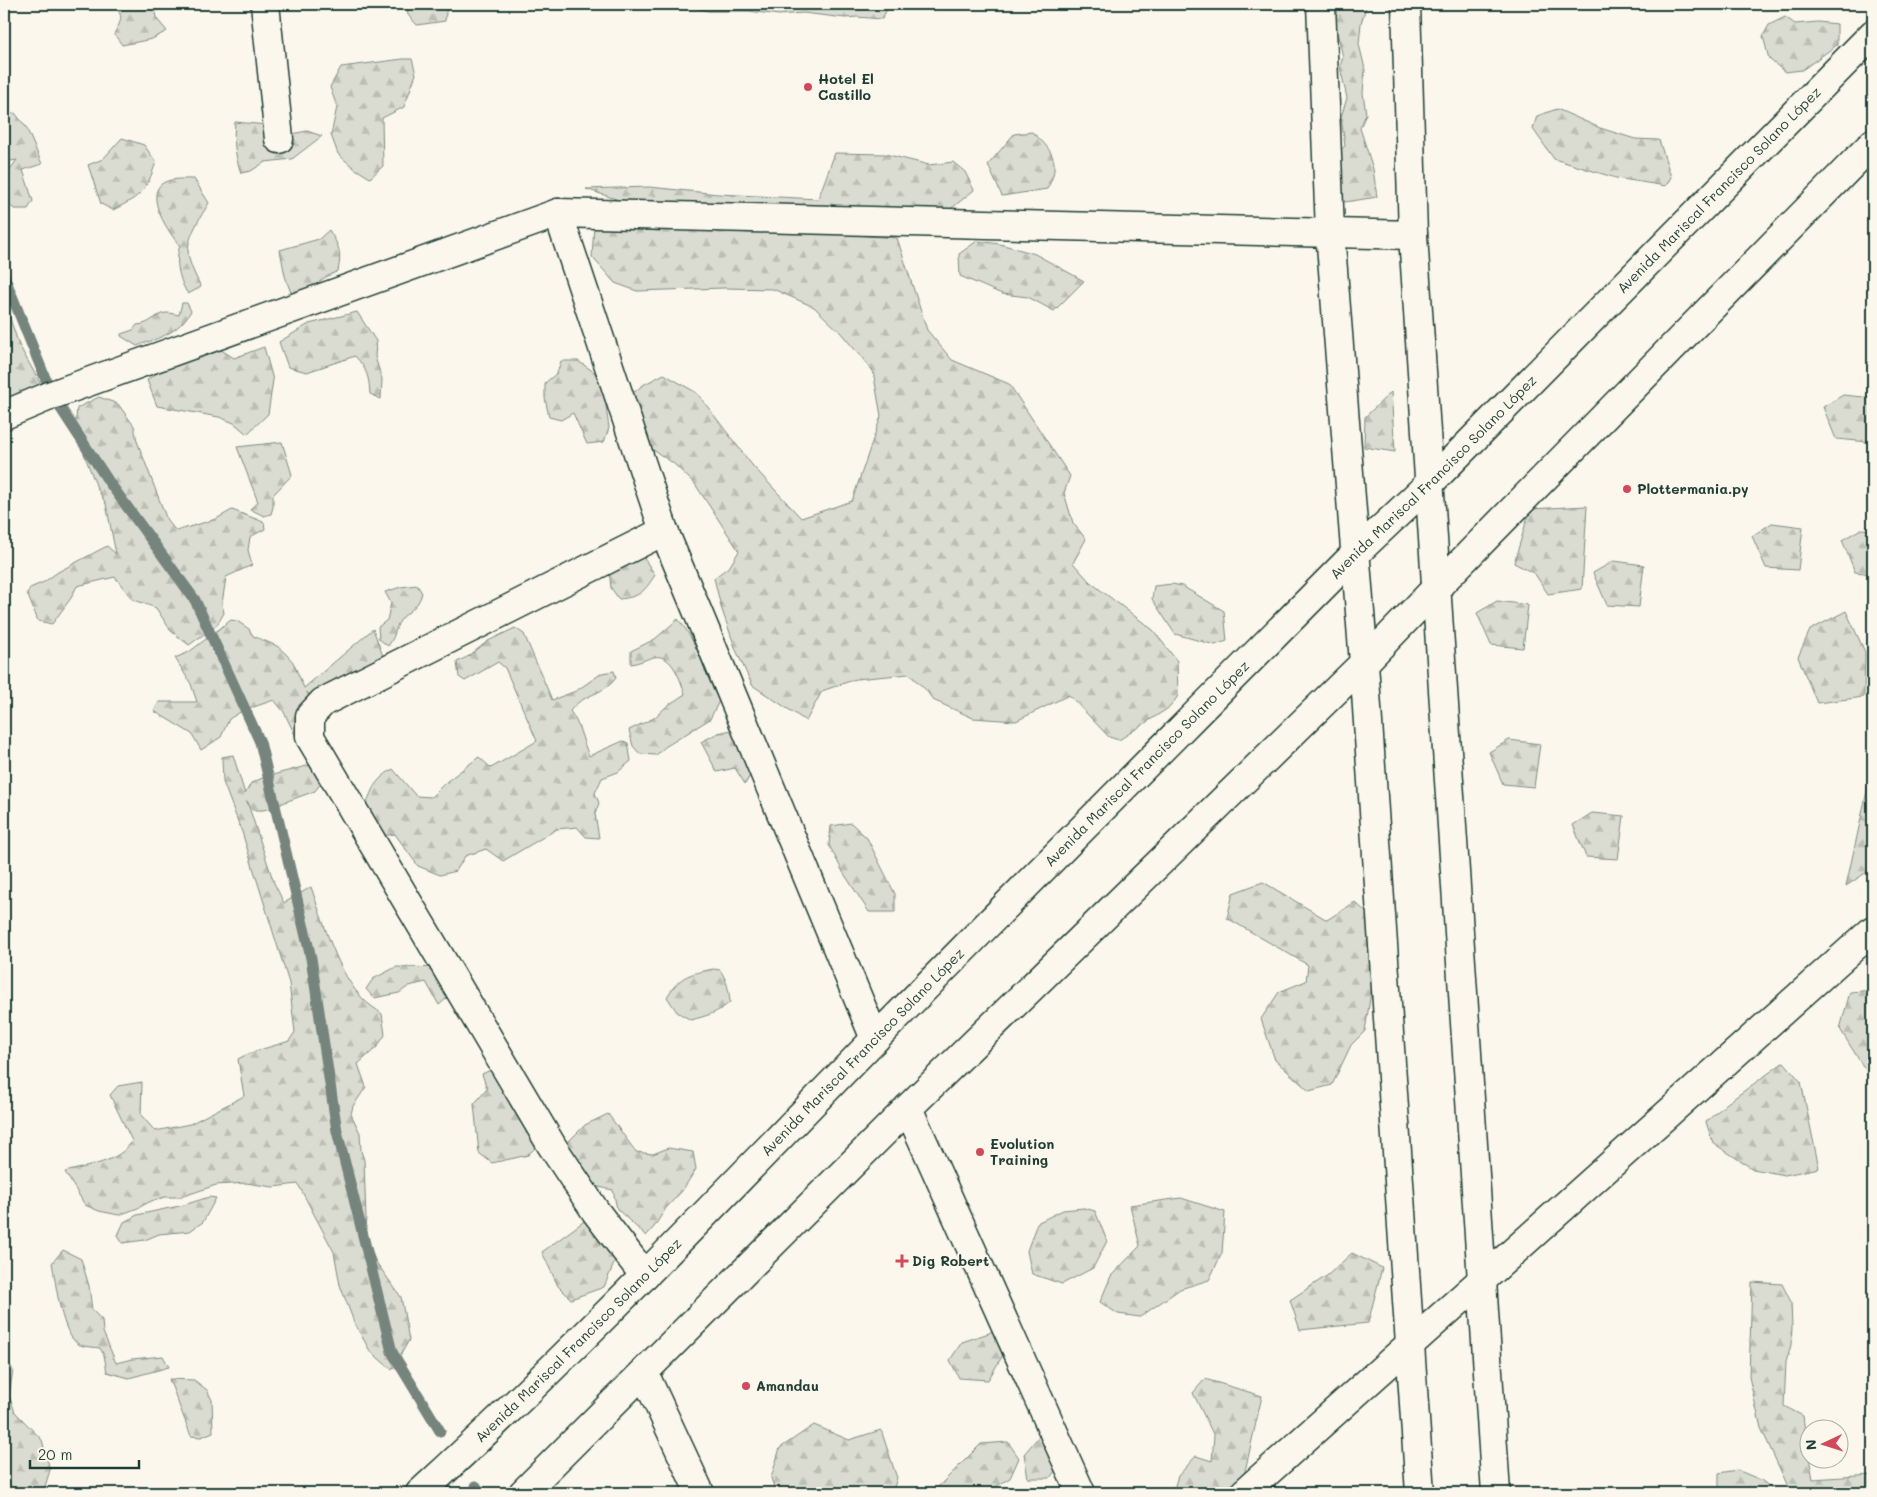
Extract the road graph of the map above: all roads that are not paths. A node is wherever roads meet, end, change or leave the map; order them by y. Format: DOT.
graph roads {
  1 [pos="265,4"];
  2 [pos="1321,4"];
  3 [pos="1406,4"];
  4 [pos="1873,34"];
  5 [pos="280,139"];
  6 [pos="1873,142"];
  7 [pos="558,213"];
  8 [pos="1330,232"];
  9 [pos="1413,234"];
  10 [pos="4,415"];
  11 [pos="1430,483"];
  12 [pos="664,531"];
  13 [pos="1356,553"];
  14 [pos="1436,587"];
  15 [pos="1364,663"];
  16 [pos="1873,930"];
  17 [pos="875,1039"];
  18 [pos="908,1108"];
  19 [pos="645,1276"];
  20 [pos="1482,1279"];
  21 [pos="1409,1345"];
  22 [pos="644,1373"];
  23 [pos="420,1493"];
  24 [pos="524,1493"];
  25 [pos="700,1493"];
  26 [pos="1082,1493"];
  27 [pos="1244,1493"];
  28 [pos="1420,1493"];
  29 [pos="1496,1493"];
  1 -- 5 [label="street"];
  2 -- 8 [label="street"];
  3 -- 9 [label="street"];
  4 -- 11 [label="street, Avenida Mariscal Francisco Solano López"];
  6 -- 14 [label="street"];
  7 -- 8 [label="street"];
  7 -- 10 [label="street"];
  7 -- 12 [label="street"];
  8 -- 9 [label="street"];
  8 -- 13 [label="street"];
  9 -- 11 [label="street"];
  11 -- 13 [label="street, Avenida Mariscal Francisco Solano López"];
  11 -- 14 [label="street"];
  12 -- 17 [label="street"];
  12 -- 19 [label="street"];
  13 -- 15 [label="street"];
  13 -- 17 [label="street, Avenida Mariscal Francisco Solano López"];
  14 -- 15 [label="street"];
  14 -- 20 [label="street"];
  15 -- 18 [label="street"];
  15 -- 21 [label="street"];
  16 -- 20 [label="street"];
  17 -- 19 [label="street, Avenida Mariscal Francisco Solano López"];
  18 -- 22 [label="street"];
  18 -- 26 [label="street"];
  19 -- 23 [label="street, Avenida Mariscal Francisco Solano López"];
  20 -- 21 [label="street"];
  20 -- 29 [label="street"];
  21 -- 27 [label="street"];
  21 -- 28 [label="street"];
  22 -- 24 [label="street"];
  22 -- 25 [label="street"];
}
